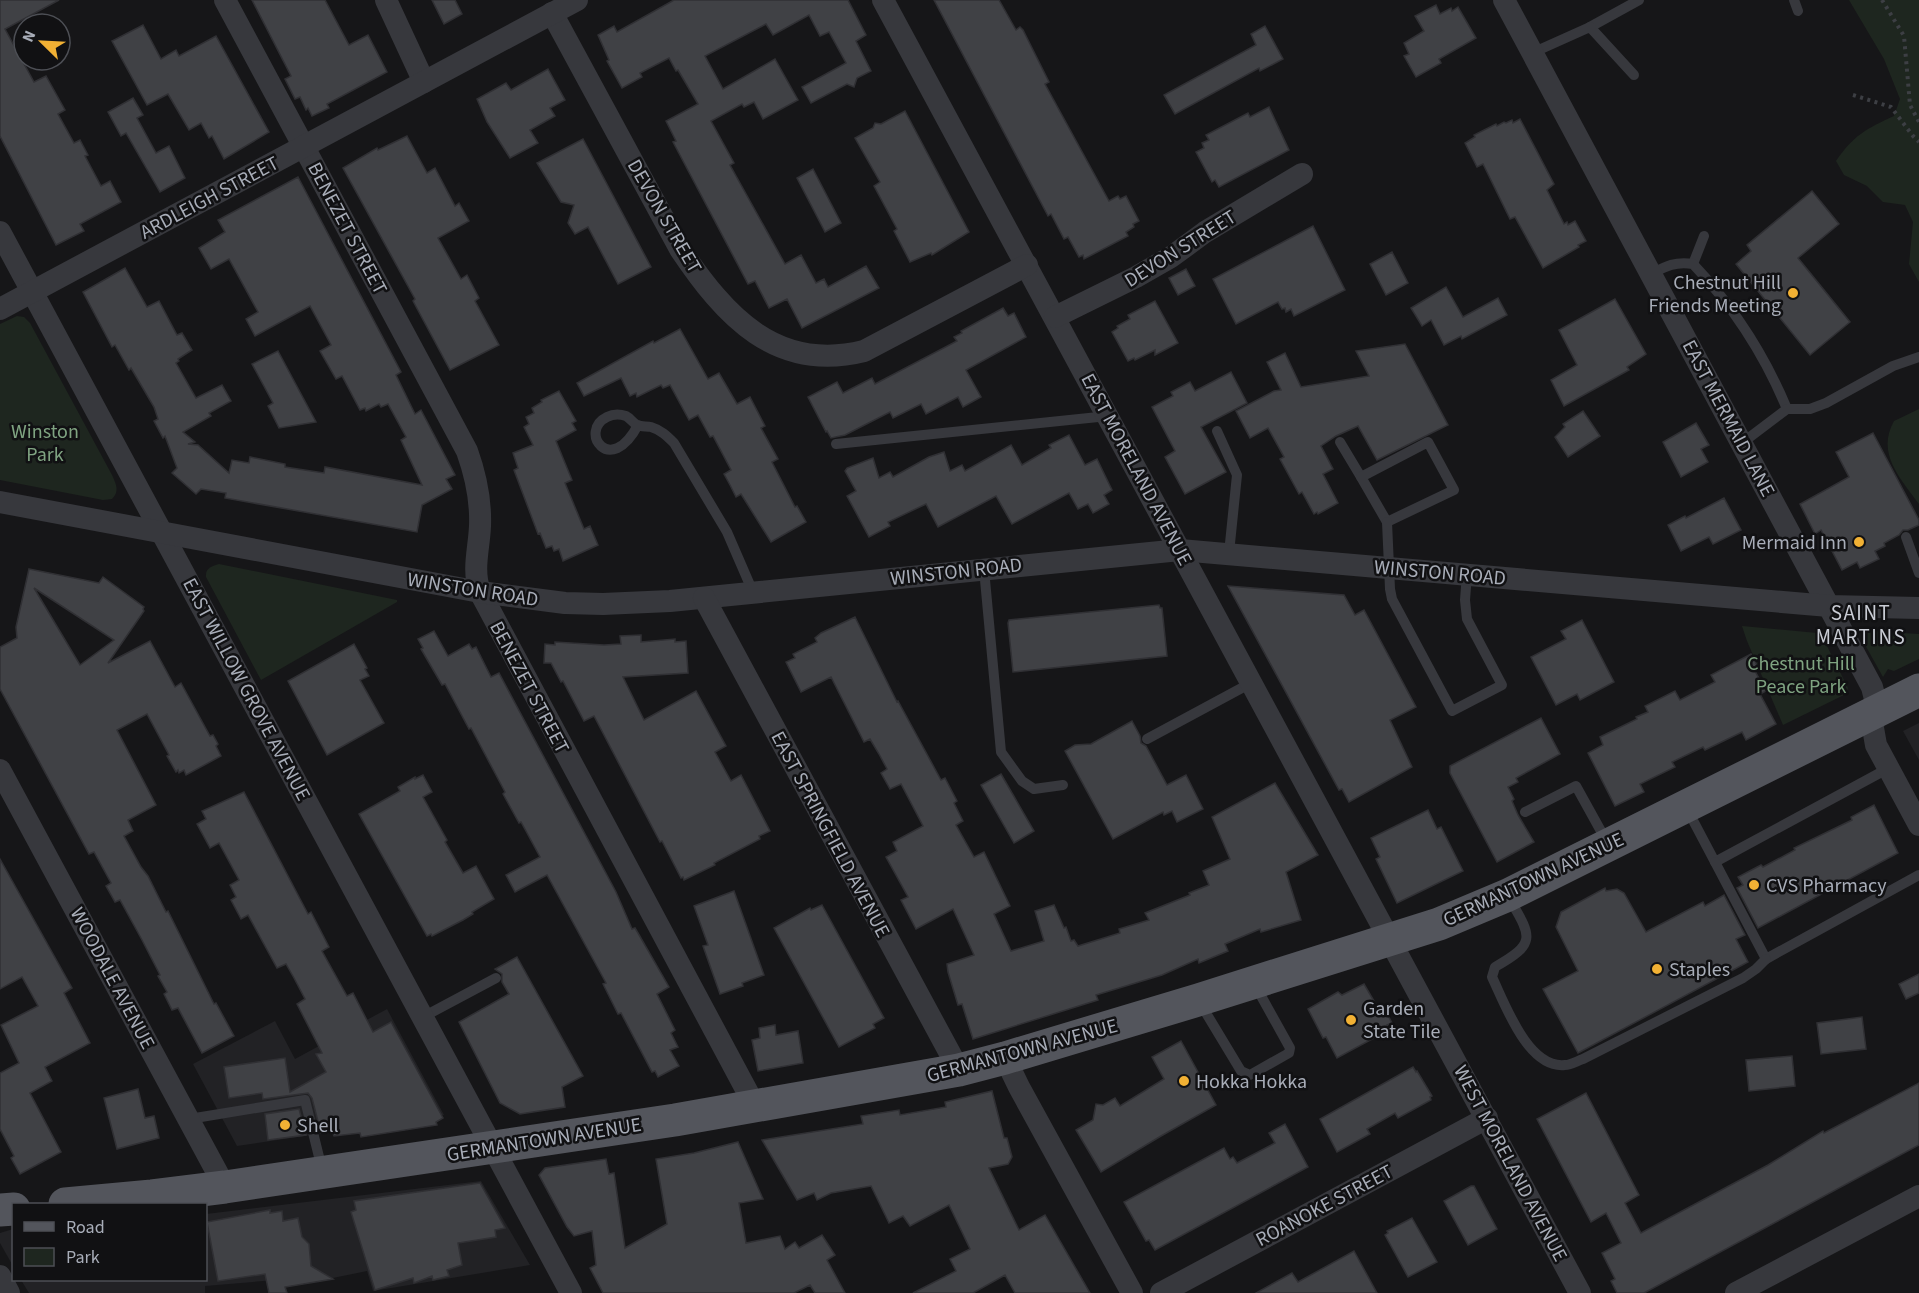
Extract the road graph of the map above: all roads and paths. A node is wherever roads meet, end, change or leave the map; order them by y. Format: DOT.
graph roads {
  1 [pos="225,0"];
  2 [pos="386,0"];
  3 [pos="577,0"];
  4 [pos="883,0"];
  5 [pos="1504,0"];
  6 [pos="1639,0"];
  7 [pos="1794,0"];
  8 [pos="1882,0"];
  9 [pos="1798,11"];
  10 [pos="552,13"];
  11 [pos="1590,27"];
  12 [pos="1532,53"];
  13 [pos="1634,75"];
  14 [pos="424,82"];
  15 [pos="1853,95"];
  16 [pos="1919,122"];
  17 [pos="1919,142"];
  18 [pos="303,146"];
  19 [pos="1302,174"];
  20 [pos="0,232"];
  21 [pos="1704,236"];
  22 [pos="1694,264"];
  23 [pos="1027,265"];
  24 [pos="1651,274"];
  25 [pos="32,292"];
  26 [pos="0,309"];
  27 [pos="1055,317"];
  28 [pos="1919,357"];
  29 [pos="1787,409"];
  30 [pos="1108,416"];
  31 [pos="638,425"];
  32 [pos="1217,431"];
  33 [pos="1340,442"];
  34 [pos="1742,443"];
  35 [pos="836,444"];
  36 [pos="1361,477"];
  37 [pos="0,502"];
  38 [pos="1387,522"];
  39 [pos="162,532"];
  40 [pos="1906,537"];
  41 [pos="1180,550"];
  42 [pos="1229,553"];
  43 [pos="1390,568"];
  44 [pos="984,569"];
  45 [pos="1919,573"];
  46 [pos="1467,574"];
  47 [pos="480,592"];
  48 [pos="753,592"];
  49 [pos="704,597"];
  50 [pos="1829,606"];
  51 [pos="1919,608"];
  52 [pos="1251,683"];
  53 [pos="1915,695"];
  54 [pos="1875,712"];
  55 [pos="1147,739"];
  56 [pos="1889,768"];
  57 [pos="0,770"];
  58 [pos="1063,785"];
  59 [pos="1686,806"];
  60 [pos="1525,812"];
  61 [pos="1919,825"];
  62 [pos="1608,845"];
  63 [pos="1715,862"];
  64 [pos="1919,875"];
  65 [pos="1508,895"];
  66 [pos="1389,939"];
  67 [pos="1766,959"];
  68 [pos="496,978"];
  69 [pos="1254,982"];
  70 [pos="1198,1000"];
  71 [pos="423,1017"];
  72 [pos="1005,1058"];
  73 [pos="959,1070"];
  74 [pos="755,1106"];
  75 [pos="1487,1118"];
  76 [pos="189,1119"];
  77 [pos="492,1147"];
  78 [pos="323,1172"];
  79 [pos="225,1186"];
  80 [pos="1919,1196"];
  81 [pos="76,1203"];
  82 [pos="0,1276"];
  83 [pos="9,1293"];
  84 [pos="571,1293"];
  85 [pos="1132,1293"];
  86 [pos="1161,1293"];
  87 [pos="1580,1293"];
  88 [pos="1736,1293"];
  1 -- 18 [label="street, BENEZET STREET"];
  2 -- 14 [label="street"];
  3 -- 10 [label="street, ARDLEIGH STREET"];
  4 -- 23 [label="street, EAST MORELAND AVENUE"];
  5 -- 12 [label="street, EAST MERMAID LANE"];
  6 -- 11 [label="lane"];
  7 -- 9 [label="lane"];
  8 -- 16 [label="path"];
  10 -- 14 [label="street, ARDLEIGH STREET"];
  10 -- 23 [label="street, DEVON STREET"];
  11 -- 12 [label="lane"];
  11 -- 13 [label="lane"];
  12 -- 24 [label="street, EAST MERMAID LANE"];
  14 -- 18 [label="street, ARDLEIGH STREET"];
  15 -- 17 [label="path"];
  18 -- 25 [label="street, ARDLEIGH STREET"];
  18 -- 47 [label="street, BENEZET STREET"];
  19 -- 27 [label="street, DEVON STREET"];
  20 -- 25 [label="street, EAST WILLOW GROVE AVENUE"];
  21 -- 22 [label="lane"];
  22 -- 24 [label="lane"];
  22 -- 29 [label="lane"];
  23 -- 27 [label="street, EAST MORELAND AVENUE"];
  24 -- 34 [label="street, EAST MERMAID LANE"];
  25 -- 26 [label="street, ARDLEIGH STREET"];
  25 -- 39 [label="street, EAST WILLOW GROVE AVENUE"];
  27 -- 30 [label="street, EAST MORELAND AVENUE"];
  28 -- 29 [label="lane"];
  29 -- 34 [label="lane"];
  30 -- 35 [label="lane"];
  30 -- 41 [label="street, EAST MORELAND AVENUE"];
  31 -- 48 [label="lane"];
  32 -- 42 [label="lane"];
  33 -- 36 [label="lane"];
  34 -- 50 [label="street, EAST MERMAID LANE"];
  36 -- 38 [label="lane"];
  36 -- 38 [label="lane"];
  37 -- 39 [label="street, WINSTON ROAD"];
  38 -- 43 [label="lane"];
  39 -- 47 [label="street, WINSTON ROAD"];
  39 -- 71 [label="street, EAST WILLOW GROVE AVENUE"];
  40 -- 45 [label="lane"];
  41 -- 42 [label="street, WINSTON ROAD"];
  41 -- 44 [label="street, WINSTON ROAD"];
  41 -- 52 [label="street, EAST MORELAND AVENUE"];
  42 -- 43 [label="street, WINSTON ROAD"];
  43 -- 46 [label="street, WINSTON ROAD"];
  43 -- 46 [label="lane"];
  44 -- 48 [label="street, WINSTON ROAD"];
  44 -- 58 [label="lane"];
  46 -- 50 [label="street, WINSTON ROAD"];
  47 -- 49 [label="street, WINSTON ROAD"];
  47 -- 74 [label="street, BENEZET STREET"];
  48 -- 49 [label="street, WINSTON ROAD"];
  49 -- 73 [label="street, EAST SPRINGFIELD AVENUE"];
  50 -- 51 [label="street, WINSTON ROAD"];
  50 -- 54 [label="street, EAST MERMAID LANE"];
  52 -- 55 [label="lane"];
  52 -- 66 [label="street, EAST MORELAND AVENUE"];
  53 -- 54 [label="main road, GERMANTOWN AVENUE"];
  54 -- 56 [label="street, EAST MERMAID LANE"];
  54 -- 59 [label="main road, GERMANTOWN AVENUE"];
  56 -- 61 [label="street, EAST MERMAID LANE"];
  56 -- 63 [label="lane"];
  57 -- 76 [label="street, WOODALE AVENUE"];
  59 -- 62 [label="main road, GERMANTOWN AVENUE"];
  59 -- 63 [label="lane"];
  60 -- 62 [label="lane"];
  62 -- 65 [label="main road, GERMANTOWN AVENUE"];
  63 -- 67 [label="lane"];
  64 -- 67 [label="lane"];
  65 -- 66 [label="main road, GERMANTOWN AVENUE"];
  65 -- 67 [label="lane"];
  66 -- 69 [label="main road, GERMANTOWN AVENUE"];
  66 -- 75 [label="street, WEST MORELAND AVENUE"];
  68 -- 71 [label="lane"];
  69 -- 70 [label="main road, GERMANTOWN AVENUE"];
  69 -- 70 [label="lane"];
  70 -- 72 [label="main road, GERMANTOWN AVENUE"];
  71 -- 77 [label="street, EAST WILLOW GROVE AVENUE"];
  72 -- 73 [label="main road, GERMANTOWN AVENUE"];
  72 -- 85 [label="street"];
  73 -- 74 [label="main road, GERMANTOWN AVENUE"];
  74 -- 77 [label="main road, GERMANTOWN AVENUE"];
  75 -- 86 [label="street, ROANOKE STREET"];
  75 -- 87 [label="street, WEST MORELAND AVENUE"];
  76 -- 78 [label="lane"];
  76 -- 79 [label="street, WOODALE AVENUE"];
  77 -- 78 [label="main road, GERMANTOWN AVENUE"];
  77 -- 84 [label="street, EAST WILLOW GROVE AVENUE"];
  78 -- 79 [label="main road, GERMANTOWN AVENUE"];
  79 -- 81 [label="main road, GERMANTOWN AVENUE"];
  80 -- 88 [label="street"];
  82 -- 83 [label="street"];
}
